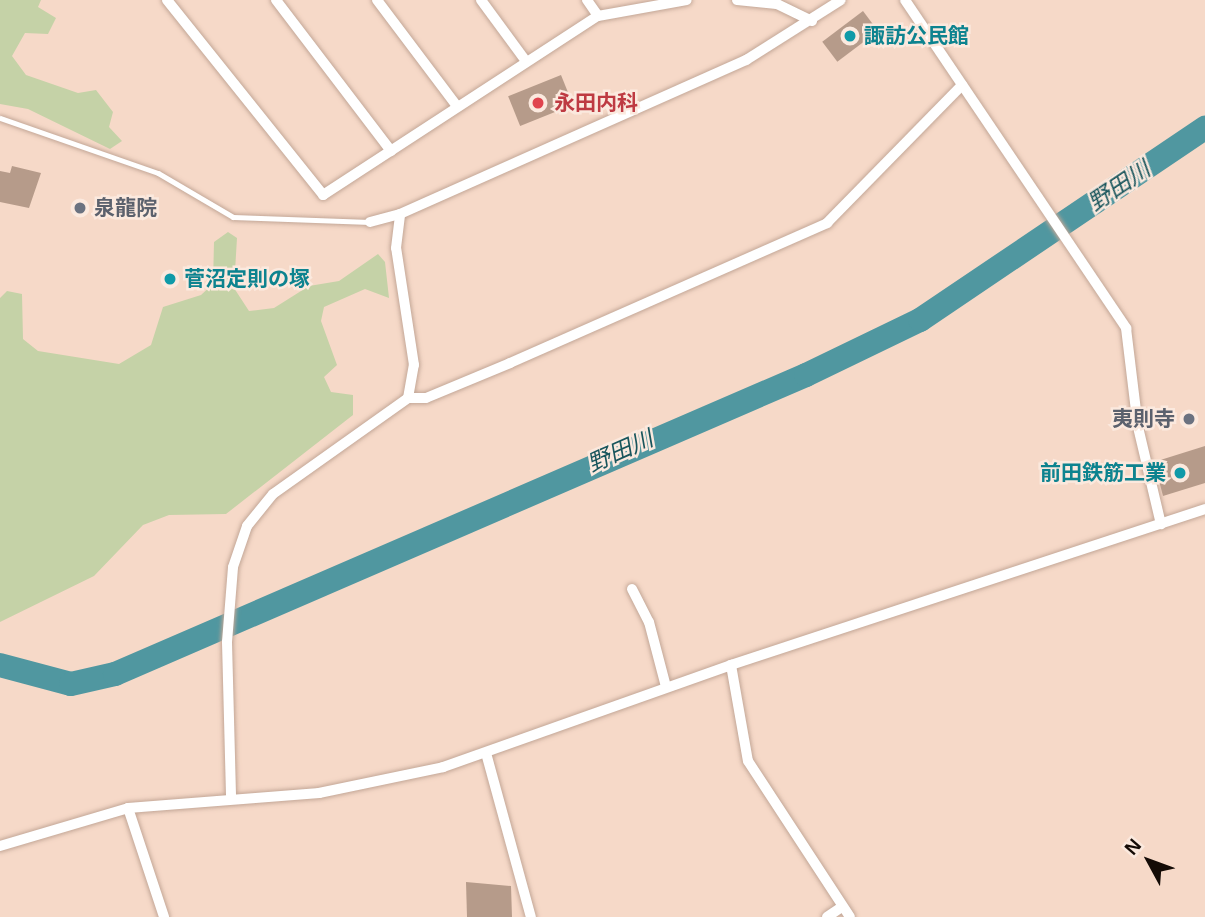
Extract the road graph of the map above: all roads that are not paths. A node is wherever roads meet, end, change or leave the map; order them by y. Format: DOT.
graph roads {
  1 [pos="167,0"];
  2 [pos="276,0"];
  3 [pos="377,0"];
  4 [pos="481,0"];
  5 [pos="587,0"];
  6 [pos="687,0"];
  7 [pos="737,0"];
  8 [pos="841,0"];
  9 [pos="905,0"];
  10 [pos="598,16"];
  11 [pos="812,21"];
  12 [pos="525,60"];
  13 [pos="962,85"];
  14 [pos="457,106"];
  15 [pos="0,118"];
  16 [pos="391,151"];
  17 [pos="400,214"];
  18 [pos="370,222"];
  19 [pos="408,398"];
  20 [pos="1205,509"];
  21 [pos="1161,524"];
  22 [pos="632,589"];
  23 [pos="731,665"];
  24 [pos="666,687"];
  25 [pos="486,753"];
  26 [pos="231,795"];
  27 [pos="128,808"];
  28 [pos="0,846"];
  29 [pos="842,907"];
  30 [pos="164,917"];
  31 [pos="531,917"];
  32 [pos="827,917"];
  33 [pos="850,917"];
  1 -- 16 [label="street"];
  2 -- 16 [label="street"];
  3 -- 14 [label="street"];
  4 -- 12 [label="street"];
  5 -- 10 [label="street"];
  6 -- 10 [label="street"];
  7 -- 11 [label="street"];
  8 -- 11 [label="street"];
  9 -- 13 [label="street"];
  10 -- 12 [label="street"];
  11 -- 17 [label="street"];
  12 -- 14 [label="street"];
  13 -- 19 [label="street"];
  13 -- 21 [label="street"];
  14 -- 16 [label="street"];
  15 -- 18 [label="lane"];
  17 -- 18 [label="street"];
  17 -- 19 [label="street"];
  19 -- 26 [label="street"];
  20 -- 21 [label="street"];
  21 -- 23 [label="street"];
  22 -- 24 [label="street"];
  23 -- 24 [label="street"];
  23 -- 29 [label="street"];
  24 -- 25 [label="street"];
  25 -- 26 [label="street"];
  25 -- 31 [label="street"];
  26 -- 27 [label="street"];
  27 -- 28 [label="street"];
  27 -- 30 [label="street"];
  29 -- 32 [label="street"];
  29 -- 33 [label="street"];
}
